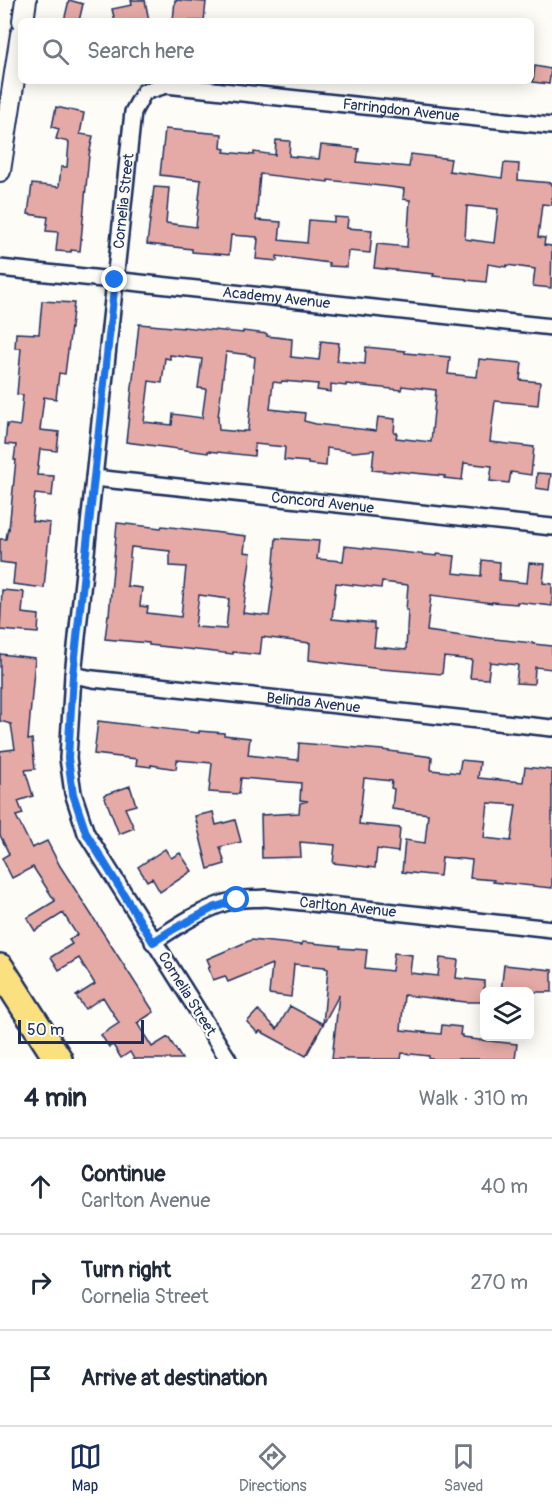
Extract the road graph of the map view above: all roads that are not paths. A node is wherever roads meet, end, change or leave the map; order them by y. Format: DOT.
graph roads {
  1 [pos="26,0"];
  2 [pos="23,18"];
  3 [pos="18,54"];
  4 [pos="144,92"];
  5 [pos="552,126"];
  6 [pos="0,171"];
  7 [pos="0,268"];
  8 [pos="115,280"];
  9 [pos="552,327"];
  10 [pos="94,478"];
  11 [pos="552,527"];
  12 [pos="73,675"];
  13 [pos="552,728"];
  14 [pos="552,928"];
  15 [pos="153,942"];
  16 [pos="0,968"];
  17 [pos="0,996"];
  18 [pos="41,1059"];
  19 [pos="58,1059"];
  20 [pos="228,1059"];
  1 -- 2 [label="street"];
  3 -- 6 [label="street"];
  4 -- 5 [label="street, Farringdon Avenue"];
  4 -- 8 [label="street, Cornelia Street"];
  7 -- 8 [label="street, Academy Avenue"];
  8 -- 9 [label="street, Academy Avenue"];
  8 -- 10 [label="street, Cornelia Street"];
  10 -- 11 [label="street, Concord Avenue"];
  10 -- 12 [label="street, Cornelia Street"];
  12 -- 13 [label="street, Belinda Avenue"];
  12 -- 15 [label="street, Cornelia Street"];
  14 -- 15 [label="street, Carlton Avenue"];
  15 -- 20 [label="street, Cornelia Street"];
  16 -- 19 [label="highway"];
  17 -- 18 [label="highway"];
}
